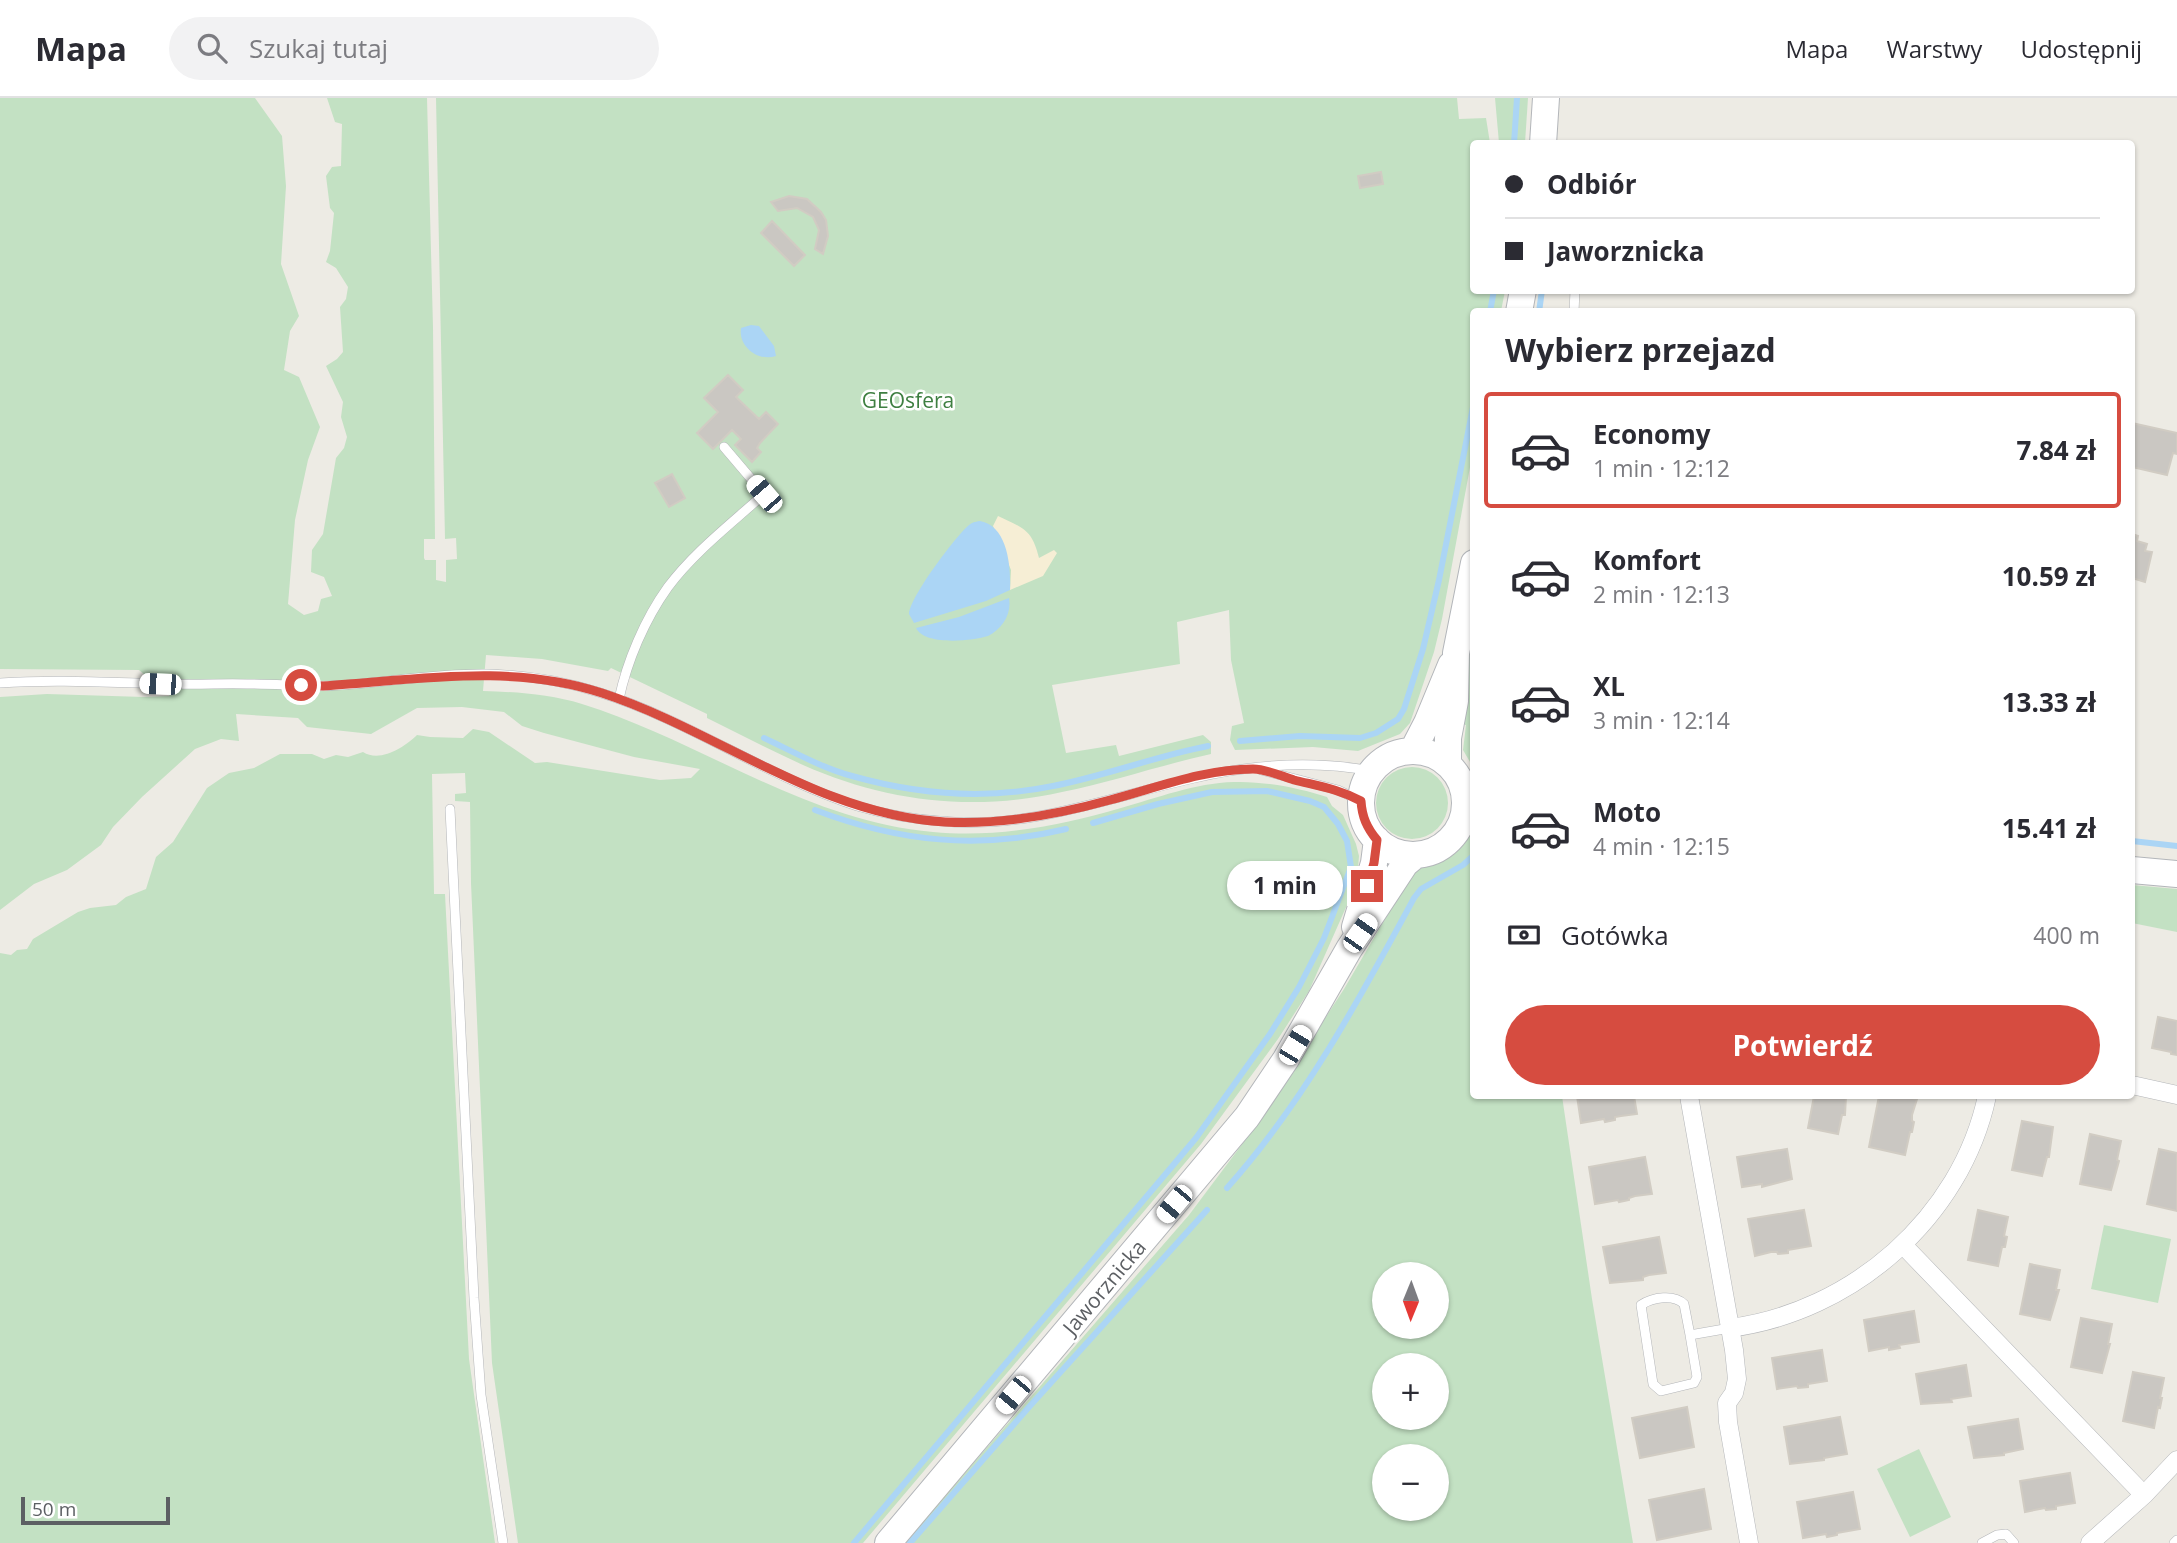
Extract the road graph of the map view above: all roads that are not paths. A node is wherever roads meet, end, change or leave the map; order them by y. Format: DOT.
graph roads {
  1 [pos="1546,98"];
  2 [pos="1543,140"];
  3 [pos="724,447"];
  4 [pos="1470,583"];
  5 [pos="1456,653"];
  6 [pos="0,683"];
  7 [pos="619,699"];
  8 [pos="1413,750"];
  9 [pos="1448,764"];
  10 [pos="1256,769"];
  11 [pos="1372,771"];
  12 [pos="1468,790"];
  13 [pos="1361,801"];
  14 [pos="450,809"];
  15 [pos="1466,825"];
  16 [pos="1377,840"];
  17 [pos="1416,855"];
  18 [pos="2135,870"];
  19 [pos="2177,874"];
  20 [pos="1349,949"];
  21 [pos="2135,1086"];
  22 [pos="2177,1095"];
  23 [pos="1690,1099"];
  24 [pos="1985,1099"];
  25 [pos="1904,1246"];
  26 [pos="1730,1328"];
  27 [pos="1690,1335"];
  28 [pos="2177,1461"];
  29 [pos="2144,1495"];
  30 [pos="503,1543"];
  31 [pos="888,1543"];
  32 [pos="1749,1543"];
  33 [pos="1982,1543"];
  34 [pos="2014,1543"];
  35 [pos="2090,1543"];
  1 -- 2 [label="street"];
  3 -- 7 [label="lane"];
  4 -- 5 [label="street"];
  5 -- 8 [label="street"];
  5 -- 9 [label="street"];
  6 -- 7 [label="lane"];
  7 -- 10 [label="lane"];
  8 -- 9 [label="street"];
  8 -- 11 [label="street"];
  9 -- 12 [label="street"];
  10 -- 11 [label="lane"];
  10 -- 13 [label="lane"];
  11 -- 13 [label="street"];
  12 -- 15 [label="street"];
  13 -- 16 [label="street"];
  14 -- 30 [label="lane"];
  15 -- 17 [label="street"];
  16 -- 17 [label="street"];
  16 -- 20 [label="street, Jaworznicka"];
  17 -- 20 [label="street, Jaworznicka"];
  18 -- 19 [label="street"];
  20 -- 31 [label="street, Jaworznicka"];
  21 -- 22 [label="street"];
  23 -- 26 [label="street"];
  24 -- 25 [label="street"];
  25 -- 26 [label="street"];
  25 -- 29 [label="street"];
  26 -- 27 [label="lane"];
  26 -- 32 [label="street"];
  27 -- 27 [label="lane"];
  28 -- 29 [label="street"];
  29 -- 35 [label="street"];
  33 -- 34 [label="lane"];
}
